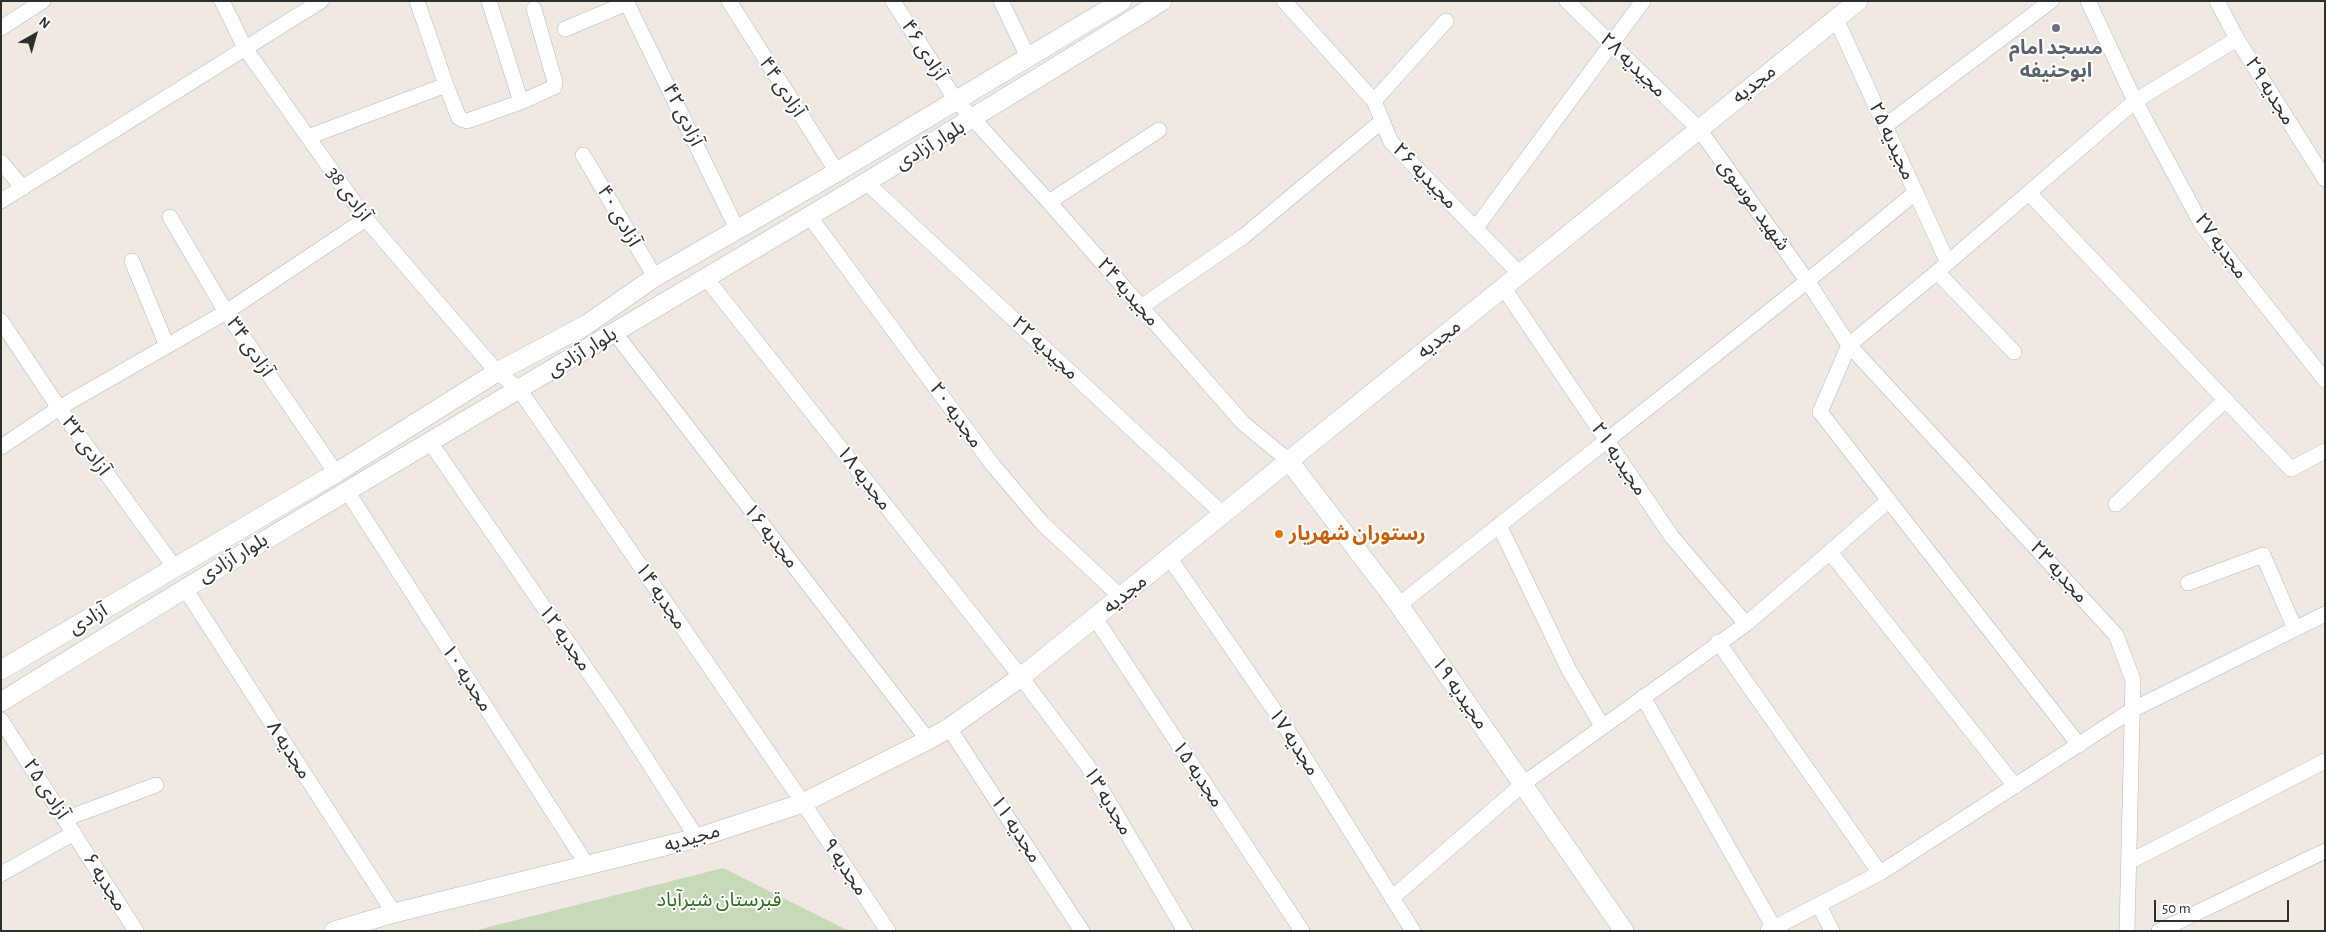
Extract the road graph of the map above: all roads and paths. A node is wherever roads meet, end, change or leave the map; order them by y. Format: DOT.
graph roads {
  1 [pos="43,1"];
  2 [pos="222,1"];
  3 [pos="322,1"];
  4 [pos="418,1"];
  5 [pos="489,1"];
  6 [pos="729,1"];
  7 [pos="892,1"];
  8 [pos="1001,1"];
  9 [pos="1122,1"];
  10 [pos="1162,1"];
  11 [pos="1284,1"];
  12 [pos="1568,1"];
  13 [pos="1643,1"];
  14 [pos="1858,1"];
  15 [pos="2051,1"];
  16 [pos="2088,1"];
  17 [pos="2217,1"];
  18 [pos="627,2"];
  19 [pos="534,10"];
  20 [pos="1836,19"];
  21 [pos="1446,21"];
  22 [pos="1,28"];
  23 [pos="565,29"];
  24 [pos="2237,38"];
  25 [pos="1612,45"];
  26 [pos="245,48"];
  27 [pos="1028,57"];
  28 [pos="1042,77"];
  29 [pos="446,85"];
  30 [pos="955,99"];
  31 [pos="1374,101"];
  32 [pos="2135,101"];
  33 [pos="521,102"];
  34 [pos="972,119"];
  35 [pos="1382,121"];
  36 [pos="1885,126"];
  37 [pos="1699,129"];
  38 [pos="1159,130"];
  39 [pos="308,137"];
  40 [pos="583,155"];
  41 [pos="1,162"];
  42 [pos="837,172"];
  43 [pos="2325,179"];
  44 [pos="868,183"];
  45 [pos="22,188"];
  46 [pos="1916,192"];
  47 [pos="2029,193"];
  48 [pos="1,201"];
  49 [pos="1049,202"];
  50 [pos="170,217"];
  51 [pos="810,217"];
  52 [pos="366,219"];
  53 [pos="737,229"];
  54 [pos="1475,229"];
  55 [pos="132,261"];
  56 [pos="1943,268"];
  57 [pos="1520,274"];
  58 [pos="655,277"];
  59 [pos="706,278"];
  60 [pos="1808,282"];
  61 [pos="1504,287"];
  62 [pos="632,293"];
  63 [pos="1141,307"];
  64 [pos="226,312"];
  65 [pos="645,314"];
  66 [pos="1,320"];
  67 [pos="615,333"];
  68 [pos="1849,345"];
  69 [pos="167,346"];
  70 [pos="2014,352"];
  71 [pos="497,372"];
  72 [pos="2325,380"];
  73 [pos="519,389"];
  74 [pos="2225,400"];
  75 [pos="59,408"];
  76 [pos="1606,439"];
  77 [pos="430,442"];
  78 [pos="1,447"];
  79 [pos="2325,451"];
  80 [pos="1289,460"];
  81 [pos="336,473"];
  82 [pos="347,491"];
  83 [pos="1889,500"];
  84 [pos="2116,504"];
  85 [pos="1223,514"];
  86 [pos="1499,525"];
  87 [pos="243,528"];
  88 [pos="254,546"];
  89 [pos="1830,552"];
  90 [pos="1169,558"];
  91 [pos="175,568"];
  92 [pos="2188,583"];
  93 [pos="184,588"];
  94 [pos="1121,597"];
  95 [pos="1399,604"];
  96 [pos="2325,614"];
  97 [pos="1095,618"];
  98 [pos="1746,624"];
  99 [pos="2295,629"];
  100 [pos="1718,642"];
  101 [pos="1,670"];
  102 [pos="1021,677"];
  103 [pos="1643,697"];
  104 [pos="1,702"];
  105 [pos="2132,710"];
  106 [pos="1,720"];
  107 [pos="1602,726"];
  108 [pos="949,728"];
  109 [pos="928,740"];
  110 [pos="2079,745"];
  111 [pos="2325,761"];
  112 [pos="1523,784"];
  113 [pos="156,785"];
  114 [pos="2015,786"];
  115 [pos="803,803"];
  116 [pos="65,819"];
  117 [pos="74,833"];
  118 [pos="696,838"];
  119 [pos="2325,851"];
  120 [pos="2129,862"];
  121 [pos="587,865"];
  122 [pos="1880,873"];
  123 [pos="1,874"];
  124 [pos="1392,898"];
  125 [pos="1819,905"];
  126 [pos="394,912"];
  127 [pos="1771,929"];
  128 [pos="136,931"];
  129 [pos="334,931"];
  130 [pos="888,931"];
  131 [pos="1082,931"];
  132 [pos="1185,931"];
  133 [pos="1302,931"];
  134 [pos="1413,931"];
  135 [pos="1624,931"];
  136 [pos="1832,931"];
  137 [pos="2127,931"];
  138 [pos="2159,931"];
  1 -- 22 [label="street"];
  2 -- 26 [label="street, آزادی 38"];
  3 -- 26 [label="street"];
  4 -- 29 [label="street"];
  5 -- 33 [label="street"];
  6 -- 42 [label="street, آزادی ۴۴"];
  7 -- 30 [label="street, آزادی ۴۶"];
  8 -- 27 [label="street"];
  9 -- 27 [label="street, بلوار آزادی"];
  10 -- 28 [label="street, بلوار آزادی"];
  11 -- 31 [label="street, مجیدیه ۲۶"];
  12 -- 25 [label="street, مجیدیه ۲۸"];
  13 -- 25 [label="street"];
  14 -- 20 [label="street, مجدیه"];
  15 -- 36 [label="street"];
  16 -- 32 [label="street, مجدیه ۲۷"];
  17 -- 24 [label="street, مجدیه ۲۹"];
  18 -- 23 [label="street"];
  18 -- 53 [label="street, آزادی ۴۲"];
  19 -- 33 [label="street"];
  20 -- 36 [label="street, مجیدیه ۲۵"];
  20 -- 37 [label="street, مجدیه"];
  21 -- 31 [label="street"];
  24 -- 32 [label="street"];
  24 -- 43 [label="street, مجدیه ۲۹"];
  25 -- 37 [label="street, مجیدیه ۲۸"];
  25 -- 54 [label="street"];
  26 -- 39 [label="street, آزادی 38"];
  26 -- 45 [label="street"];
  27 -- 28 [label="street"];
  27 -- 30 [label="street, بلوار آزادی"];
  28 -- 34 [label="street, بلوار آزادی"];
  29 -- 33 [label="street"];
  29 -- 39 [label="street"];
  30 -- 34 [label="street, آزادی ۴۶"];
  30 -- 42 [label="street, بلوار آزادی"];
  31 -- 35 [label="street, مجیدیه ۲۶"];
  32 -- 47 [label="street"];
  32 -- 72 [label="street, مجدیه ۲۷"];
  34 -- 44 [label="street, بلوار آزادی"];
  34 -- 49 [label="street, مجیدیه ۲۴"];
  35 -- 54 [label="street, مجیدیه ۲۶"];
  35 -- 63 [label="street"];
  36 -- 46 [label="street, مجیدیه ۲۵"];
  37 -- 57 [label="street, مجدیه"];
  37 -- 60 [label="street, شهید موسوی"];
  38 -- 49 [label="street"];
  39 -- 52 [label="street, آزادی 38"];
  40 -- 58 [label="street, آزادی ۴۰"];
  41 -- 45 [label="street"];
  42 -- 53 [label="street, بلوار آزادی"];
  44 -- 51 [label="street, بلوار آزادی"];
  44 -- 85 [label="street, مجیدیه ۲۲"];
  45 -- 48 [label="street"];
  46 -- 56 [label="street, مجیدیه ۲۵"];
  46 -- 60 [label="street"];
  47 -- 56 [label="street"];
  47 -- 74 [label="street"];
  49 -- 63 [label="street, مجیدیه ۲۴"];
  50 -- 64 [label="street, آزادی ۳۴"];
  51 -- 59 [label="street, بلوار آزادی"];
  51 -- 94 [label="street, مجدیه ۲۰"];
  52 -- 64 [label="street"];
  52 -- 71 [label="street, آزادی 38"];
  53 -- 58 [label="street, بلوار آزادی"];
  54 -- 57 [label="street, مجیدیه ۲۶"];
  55 -- 69 [label="street"];
  56 -- 68 [label="street"];
  56 -- 70 [label="street, مجیدیه ۲۵"];
  57 -- 61 [label="street, مجدیه"];
  58 -- 62 [label="street, بلوار آزادی"];
  59 -- 65 [label="street, بلوار آزادی"];
  59 -- 102 [label="street, مجدیه ۱۸"];
  60 -- 68 [label="street, مجدیه ۲۳"];
  60 -- 76 [label="street"];
  61 -- 76 [label="street, مجیدیه ۲۱"];
  61 -- 80 [label="street, مجدیه"];
  62 -- 65 [label="street"];
  62 -- 71 [label="street, بلوار آزادی"];
  63 -- 80 [label="street, مجیدیه ۲۴"];
  64 -- 69 [label="street"];
  64 -- 81 [label="street, آزادی ۳۴"];
  65 -- 67 [label="street, بلوار آزادی"];
  66 -- 75 [label="street, آزادی ۳۲"];
  67 -- 73 [label="street, بلوار آزادی"];
  67 -- 109 [label="street, مجدیه ۱۶"];
  68 -- 83 [label="street"];
  68 -- 105 [label="street, مجدیه ۲۳"];
  69 -- 75 [label="street"];
  71 -- 73 [label="street, آزادی 38"];
  71 -- 81 [label="street, بلوار آزادی"];
  73 -- 77 [label="street, بلوار آزادی"];
  73 -- 115 [label="street, مجدیه ۱۴"];
  74 -- 79 [label="street"];
  74 -- 84 [label="street"];
  75 -- 78 [label="street"];
  75 -- 91 [label="street, آزادی ۳۲"];
  76 -- 86 [label="street"];
  76 -- 98 [label="street, مجیدیه ۲۱"];
  77 -- 82 [label="street, بلوار آزادی"];
  77 -- 118 [label="street, مجدیه ۱۲"];
  80 -- 85 [label="street, مجدیه"];
  80 -- 95 [label="street, مجیدیه ۱۹"];
  81 -- 87 [label="street, بلوار آزادی"];
  82 -- 88 [label="street, بلوار آزادی"];
  82 -- 121 [label="street, مجدیه ۱۰"];
  83 -- 89 [label="street"];
  83 -- 110 [label="street"];
  85 -- 90 [label="street, مجدیه"];
  86 -- 95 [label="street"];
  86 -- 107 [label="street"];
  87 -- 88 [label="street"];
  87 -- 91 [label="street, بلوار آزادی"];
  88 -- 93 [label="street, بلوار آزادی"];
  89 -- 98 [label="street"];
  89 -- 114 [label="street"];
  90 -- 94 [label="street, مجدیه"];
  90 -- 124 [label="street, مجدیه ۱۷"];
  91 -- 101 [label="street, آزادی"];
  92 -- 99 [label="street"];
  93 -- 104 [label="street, بلوار آزادی"];
  93 -- 126 [label="street, مجدیه ۸"];
  94 -- 97 [label="street, مجدیه"];
  95 -- 112 [label="street, مجیدیه ۱۹"];
  96 -- 99 [label="street"];
  97 -- 102 [label="street, مجدیه"];
  97 -- 133 [label="street, مجدیه ۱۵"];
  98 -- 100 [label="street"];
  99 -- 105 [label="street"];
  100 -- 103 [label="street"];
  100 -- 122 [label="street"];
  102 -- 108 [label="street, مجیدیه"];
  102 -- 132 [label="street, مجدیه ۱۳"];
  103 -- 107 [label="street"];
  103 -- 127 [label="street"];
  105 -- 110 [label="street"];
  105 -- 120 [label="street, مجدیه ۲۳"];
  106 -- 116 [label="street, آزادی ۲۵"];
  107 -- 112 [label="street"];
  108 -- 109 [label="street, مجیدیه"];
  108 -- 131 [label="street, مجدیه ۱۱"];
  109 -- 115 [label="street, مجیدیه"];
  110 -- 114 [label="street"];
  111 -- 120 [label="street"];
  112 -- 124 [label="street"];
  112 -- 135 [label="street, مجیدیه ۱۹"];
  113 -- 116 [label="street"];
  114 -- 122 [label="street"];
  115 -- 118 [label="street, مجیدیه"];
  115 -- 130 [label="street, مجدیه ۹"];
  116 -- 117 [label="street, آزادی ۲۵"];
  117 -- 123 [label="street"];
  117 -- 128 [label="street, مجدیه ۶"];
  118 -- 121 [label="street, مجیدیه"];
  119 -- 138 [label="street"];
  120 -- 137 [label="street, مجدیه ۲۳"];
  121 -- 126 [label="street, مجیدیه"];
  122 -- 125 [label="street"];
  124 -- 134 [label="street, مجدیه ۱۷"];
  125 -- 127 [label="street"];
  125 -- 136 [label="street"];
  126 -- 129 [label="street, مجیدیه"];
}
